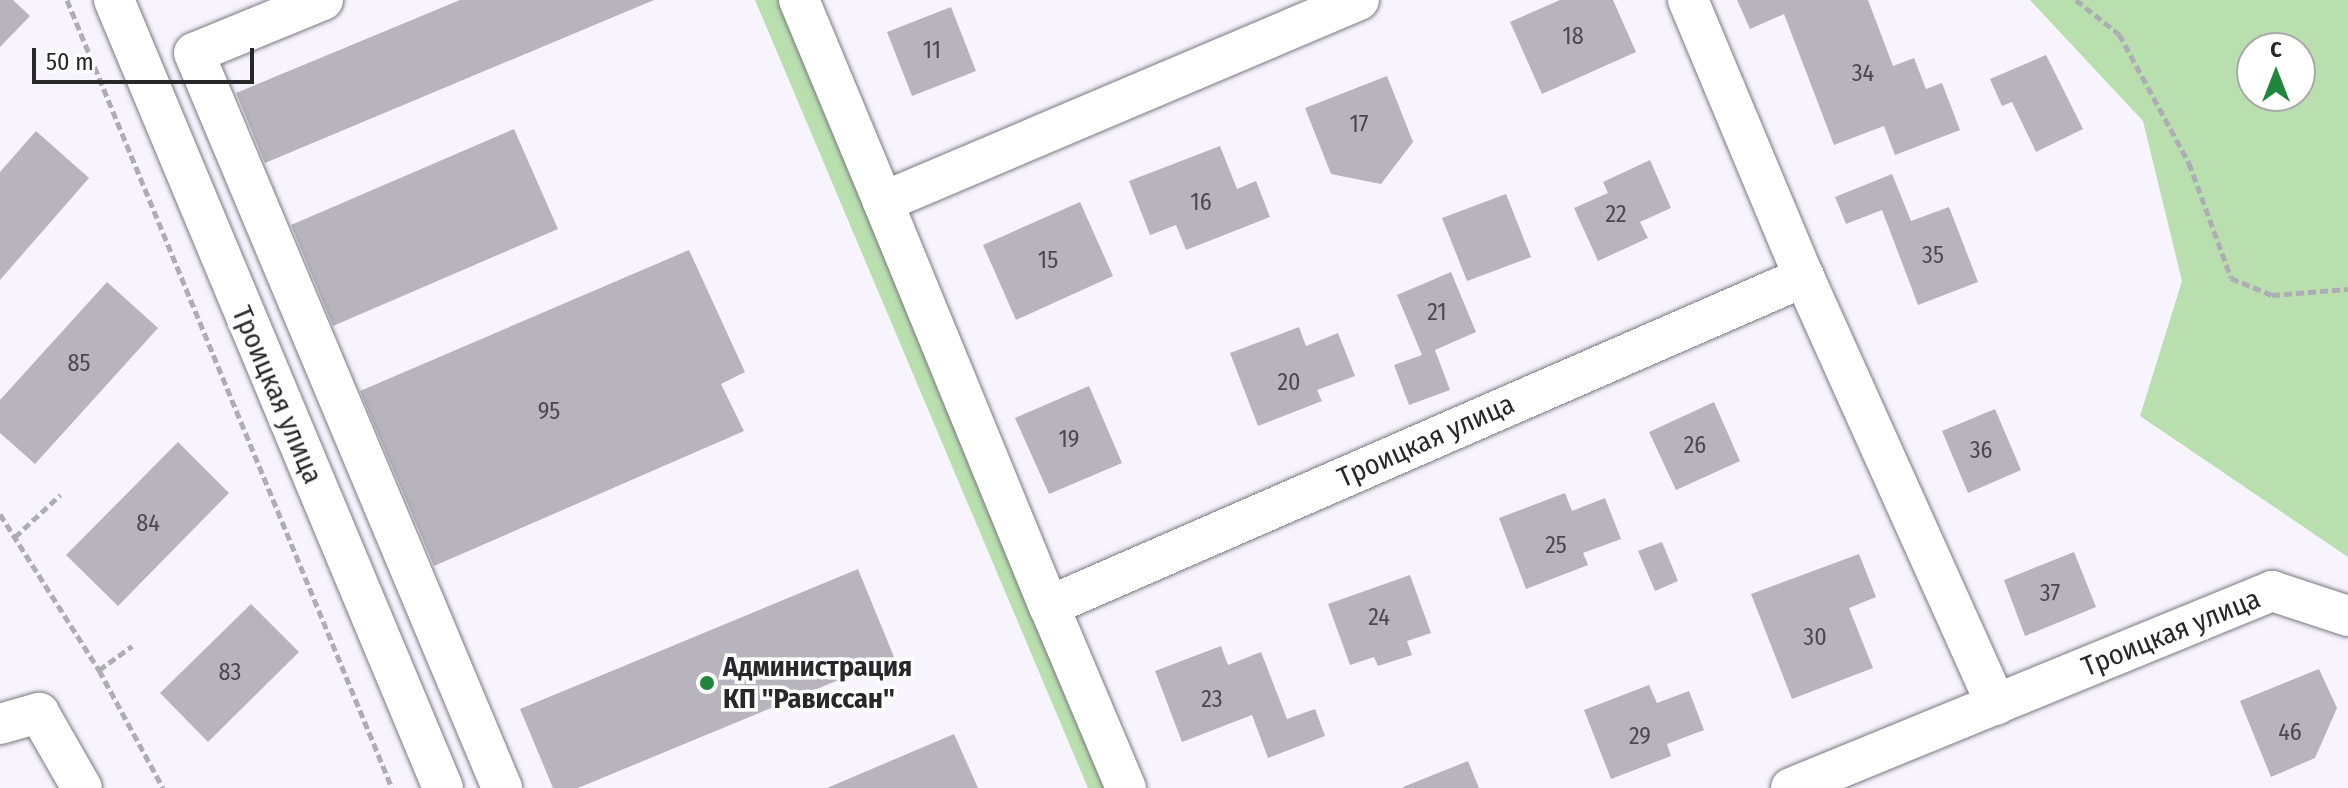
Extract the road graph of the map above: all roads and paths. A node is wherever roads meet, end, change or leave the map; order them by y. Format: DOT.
graph roads {
  1 [pos="67,0"];
  2 [pos="114,0"];
  3 [pos="323,0"];
  4 [pos="799,0"];
  5 [pos="1359,0"];
  6 [pos="1688,0"];
  7 [pos="2076,0"];
  8 [pos="883,202"];
  9 [pos="1804,277"];
  10 [pos="2348,289"];
  11 [pos="60,495"];
  12 [pos="0,514"];
  13 [pos="15,537"];
  14 [pos="1049,606"];
  15 [pos="2348,616"];
  16 [pos="132,646"];
  17 [pos="99,670"];
  18 [pos="1996,705"];
  19 [pos="0,724"];
  20 [pos="82,788"];
  21 [pos="163,788"];
  22 [pos="392,788"];
  23 [pos="443,788"];
  24 [pos="502,788"];
  25 [pos="1126,788"];
  26 [pos="1791,788"];
  1 -- 22 [label="path"];
  2 -- 23 [label="street, Троицкая улица"];
  3 -- 24 [label="street"];
  4 -- 8 [label="street"];
  5 -- 8 [label="street"];
  6 -- 9 [label="street"];
  7 -- 10 [label="path"];
  8 -- 14 [label="street"];
  9 -- 14 [label="street, Троицкая улица"];
  9 -- 18 [label="street"];
  11 -- 13 [label="path"];
  12 -- 13 [label="path"];
  13 -- 17 [label="path"];
  14 -- 25 [label="street"];
  15 -- 18 [label="street, Троицкая улица"];
  16 -- 17 [label="path"];
  17 -- 21 [label="path"];
  18 -- 26 [label="street, Троицкая улица"];
  19 -- 20 [label="street"];
}
